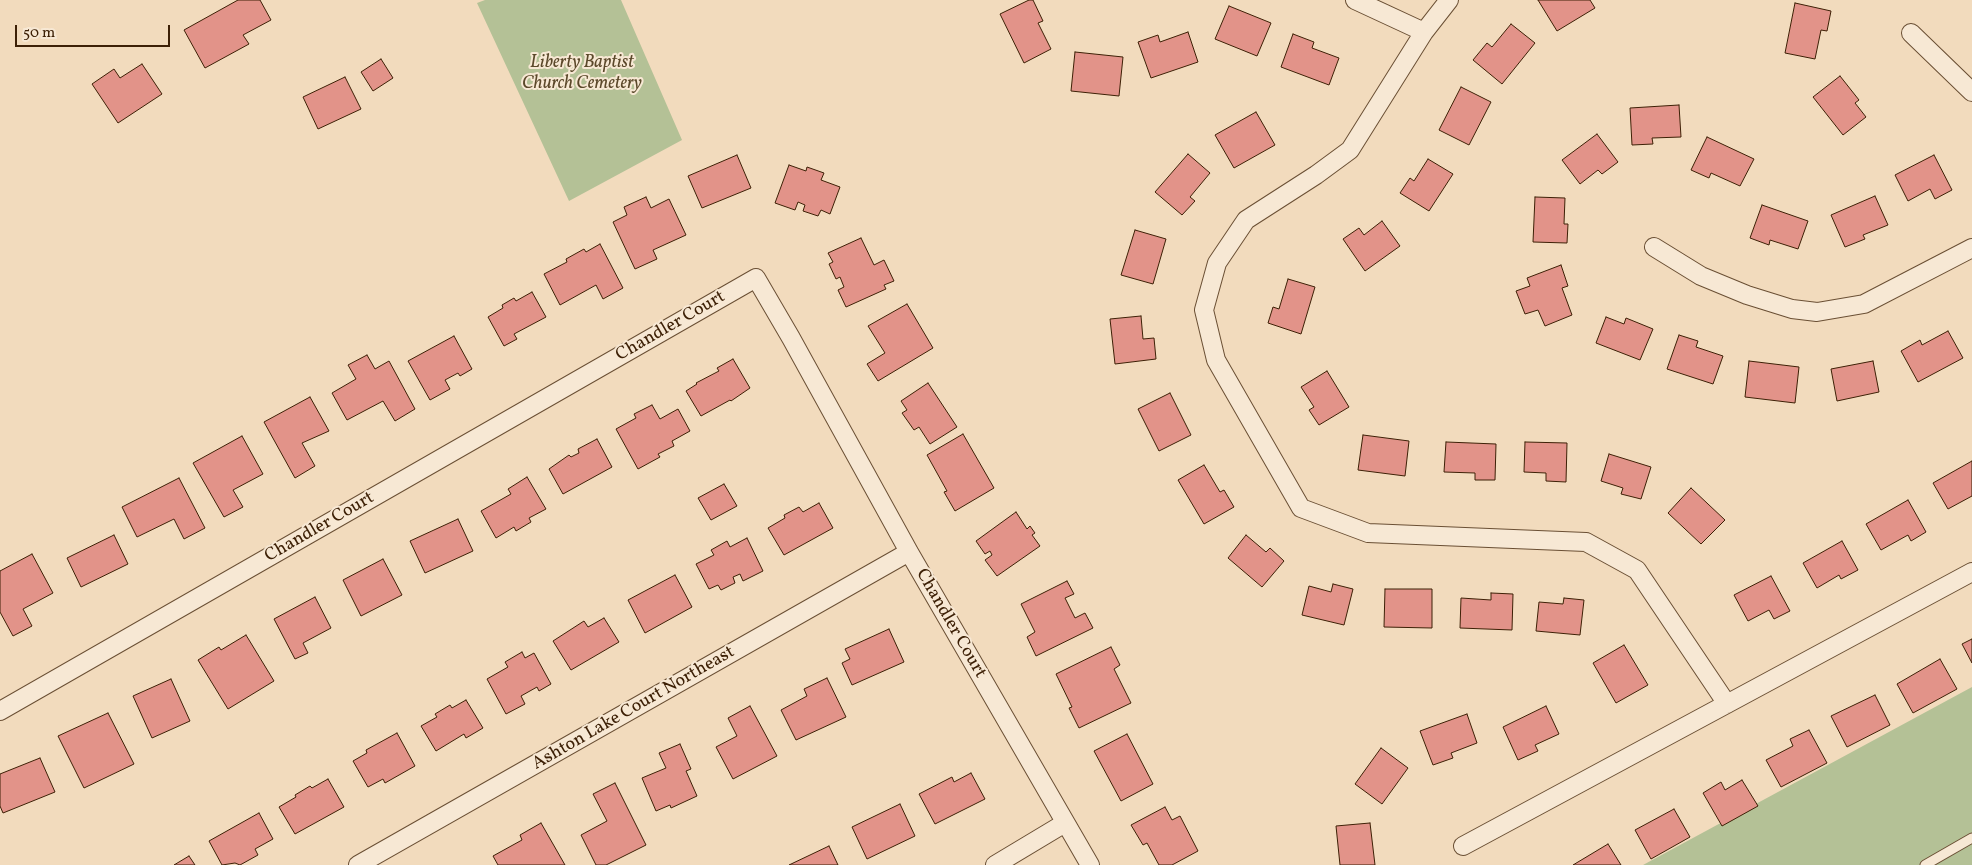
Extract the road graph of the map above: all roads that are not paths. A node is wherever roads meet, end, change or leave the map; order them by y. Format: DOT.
graph roads {
  1 [pos="1355,0"];
  2 [pos="1448,0"];
  3 [pos="1424,32"];
  4 [pos="1911,33"];
  5 [pos="1972,92"];
  6 [pos="1654,247"];
  7 [pos="1972,248"];
  8 [pos="909,552"];
  9 [pos="1972,572"];
  10 [pos="1727,704"];
  11 [pos="0,711"];
  12 [pos="1065,823"];
  13 [pos="1972,840"];
  14 [pos="1463,846"];
  15 [pos="358,865"];
  16 [pos="994,865"];
  17 [pos="1090,865"];
  18 [pos="1925,865"];
  1 -- 3 [label="street"];
  2 -- 3 [label="street"];
  3 -- 10 [label="street"];
  4 -- 5 [label="street"];
  6 -- 7 [label="street"];
  8 -- 11 [label="street, Chandler Court"];
  8 -- 12 [label="street, Chandler Court"];
  8 -- 15 [label="street, Ashton Lake Court Northeast"];
  9 -- 10 [label="street"];
  10 -- 14 [label="street"];
  12 -- 16 [label="street"];
  12 -- 17 [label="street, Chandler Court"];
  13 -- 18 [label="lane"];
}
